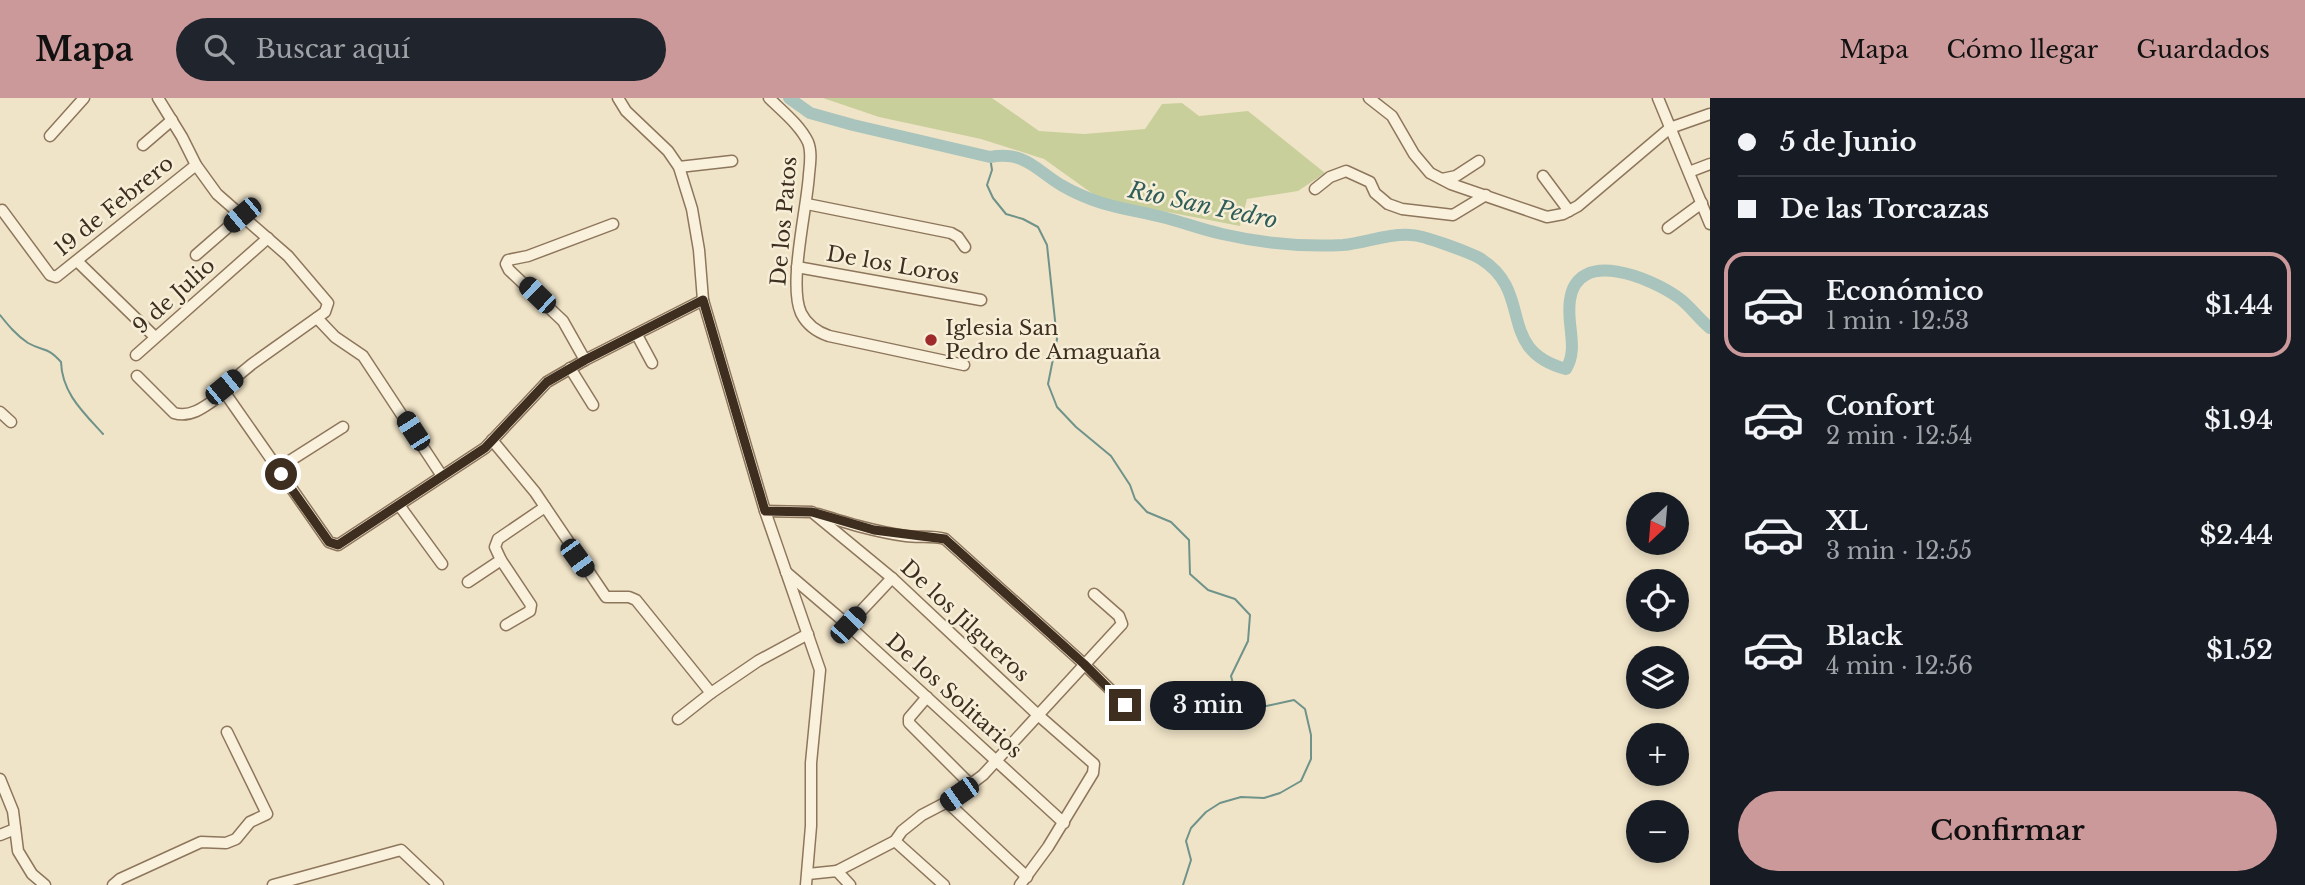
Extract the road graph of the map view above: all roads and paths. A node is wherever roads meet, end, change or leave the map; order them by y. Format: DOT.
graph roads {
  1 [pos="84,98"];
  2 [pos="158,98"];
  3 [pos="618,98"];
  4 [pos="769,98"];
  5 [pos="1368,98"];
  6 [pos="1658,98"];
  7 [pos="1710,114"];
  8 [pos="172,120"];
  9 [pos="1670,128"];
  10 [pos="50,136"];
  11 [pos="143,145"];
  12 [pos="732,161"];
  13 [pos="1479,161"];
  14 [pos="1710,164"];
  15 [pos="196,165"];
  16 [pos="679,167"];
  17 [pos="1689,173"];
  18 [pos="1543,176"];
  19 [pos="1442,179"];
  20 [pos="1315,188"];
  21 [pos="1487,195"];
  22 [pos="1702,202"];
  23 [pos="807,204"];
  24 [pos="2,210"];
  25 [pos="1569,211"];
  26 [pos="242,215"];
  27 [pos="613,224"];
  28 [pos="1710,224"];
  29 [pos="1668,228"];
  30 [pos="268,238"];
  31 [pos="965,247"];
  32 [pos="196,255"];
  33 [pos="78,262"];
  34 [pos="797,267"];
  35 [pos="703,300"];
  36 [pos="981,300"];
  37 [pos="317,318"];
  38 [pos="637,335"];
  39 [pos="155,338"];
  40 [pos="136,355"];
  41 [pos="585,360"];
  42 [pos="652,363"];
  43 [pos="964,365"];
  44 [pos="570,369"];
  45 [pos="137,376"];
  46 [pos="223,393"];
  47 [pos="593,405"];
  48 [pos="0,412"];
  49 [pos="11,422"];
  50 [pos="343,427"];
  51 [pos="492,440"];
  52 [pos="277,469"];
  53 [pos="442,476"];
  54 [pos="399,505"];
  55 [pos="545,508"];
  56 [pos="765,511"];
  57 [pos="812,512"];
  58 [pos="501,560"];
  59 [pos="442,564"];
  60 [pos="785,572"];
  61 [pos="892,578"];
  62 [pos="468,582"];
  63 [pos="1094,594"];
  64 [pos="506,625"];
  65 [pos="848,625"];
  66 [pos="808,634"];
  67 [pos="1084,664"];
  68 [pos="711,693"];
  69 [pos="927,696"];
  70 [pos="1125,705"];
  71 [pos="1038,715"];
  72 [pos="678,719"];
  73 [pos="227,732"];
  74 [pos="998,761"];
  75 [pos="0,779"];
  76 [pos="971,785"];
  77 [pos="947,802"];
  78 [pos="1064,822"];
  79 [pos="15,830"];
  80 [pos="0,835"];
  81 [pos="895,841"];
  82 [pos="837,871"];
  83 [pos="808,874"];
  84 [pos="1023,881"];
  85 [pos="45,885"];
  86 [pos="113,885"];
  87 [pos="272,885"];
  88 [pos="438,885"];
  89 [pos="806,885"];
  90 [pos="850,885"];
  91 [pos="944,885"];
  1 -- 10 [label="street"];
  2 -- 8 [label="street"];
  3 -- 16 [label="street"];
  4 -- 23 [label="street, De los Patos"];
  5 -- 19 [label="street"];
  6 -- 9 [label="street"];
  7 -- 9 [label="street"];
  8 -- 11 [label="street"];
  8 -- 15 [label="street"];
  9 -- 17 [label="street"];
  9 -- 25 [label="street"];
  12 -- 16 [label="street"];
  13 -- 19 [label="street"];
  14 -- 17 [label="street"];
  15 -- 26 [label="street"];
  15 -- 33 [label="street, 19 de Febrero"];
  16 -- 35 [label="street"];
  17 -- 22 [label="street"];
  18 -- 25 [label="street"];
  19 -- 21 [label="street"];
  20 -- 21 [label="street"];
  21 -- 25 [label="street"];
  22 -- 28 [label="street"];
  22 -- 29 [label="street"];
  23 -- 31 [label="street"];
  23 -- 34 [label="street, De los Patos"];
  24 -- 33 [label="street, 19 de Febrero"];
  26 -- 30 [label="street"];
  26 -- 32 [label="street"];
  27 -- 41 [label="street"];
  30 -- 37 [label="street"];
  30 -- 39 [label="street, 9 de Julio"];
  33 -- 39 [label="street"];
  34 -- 36 [label="street, De los Loros"];
  34 -- 43 [label="street, De los Patos"];
  35 -- 38 [label="street"];
  35 -- 56 [label="street"];
  37 -- 46 [label="street"];
  37 -- 53 [label="street"];
  38 -- 41 [label="street"];
  38 -- 42 [label="street"];
  39 -- 40 [label="street, 9 de Julio"];
  41 -- 44 [label="street"];
  44 -- 47 [label="street"];
  44 -- 51 [label="street"];
  45 -- 46 [label="street"];
  46 -- 52 [label="street"];
  48 -- 49 [label="street"];
  50 -- 52 [label="street"];
  51 -- 53 [label="street"];
  51 -- 55 [label="street"];
  52 -- 54 [label="street"];
  53 -- 54 [label="street"];
  54 -- 59 [label="street"];
  55 -- 58 [label="street"];
  55 -- 68 [label="street"];
  56 -- 57 [label="street"];
  56 -- 60 [label="street"];
  57 -- 61 [label="street, De los Jilgueros"];
  57 -- 67 [label="street"];
  58 -- 62 [label="street"];
  58 -- 64 [label="street"];
  60 -- 65 [label="street, De los Solitarios"];
  60 -- 66 [label="street"];
  61 -- 65 [label="street"];
  61 -- 71 [label="street, De los Jilgueros"];
  63 -- 67 [label="street"];
  65 -- 69 [label="street, De los Solitarios"];
  66 -- 68 [label="street"];
  66 -- 83 [label="street"];
  67 -- 70 [label="street"];
  67 -- 71 [label="street"];
  68 -- 72 [label="street"];
  69 -- 74 [label="street, De los Solitarios"];
  69 -- 76 [label="street"];
  71 -- 74 [label="street"];
  71 -- 78 [label="street, De los Jilgueros"];
  73 -- 86 [label="street"];
  74 -- 76 [label="street"];
  74 -- 78 [label="street, De los Solitarios"];
  75 -- 79 [label="street"];
  76 -- 77 [label="street"];
  77 -- 81 [label="street"];
  77 -- 84 [label="street"];
  78 -- 84 [label="street"];
  79 -- 80 [label="street"];
  79 -- 85 [label="street"];
  81 -- 82 [label="street"];
  81 -- 91 [label="street"];
  82 -- 83 [label="street"];
  82 -- 90 [label="street"];
  83 -- 89 [label="street"];
  87 -- 88 [label="street"];
}
